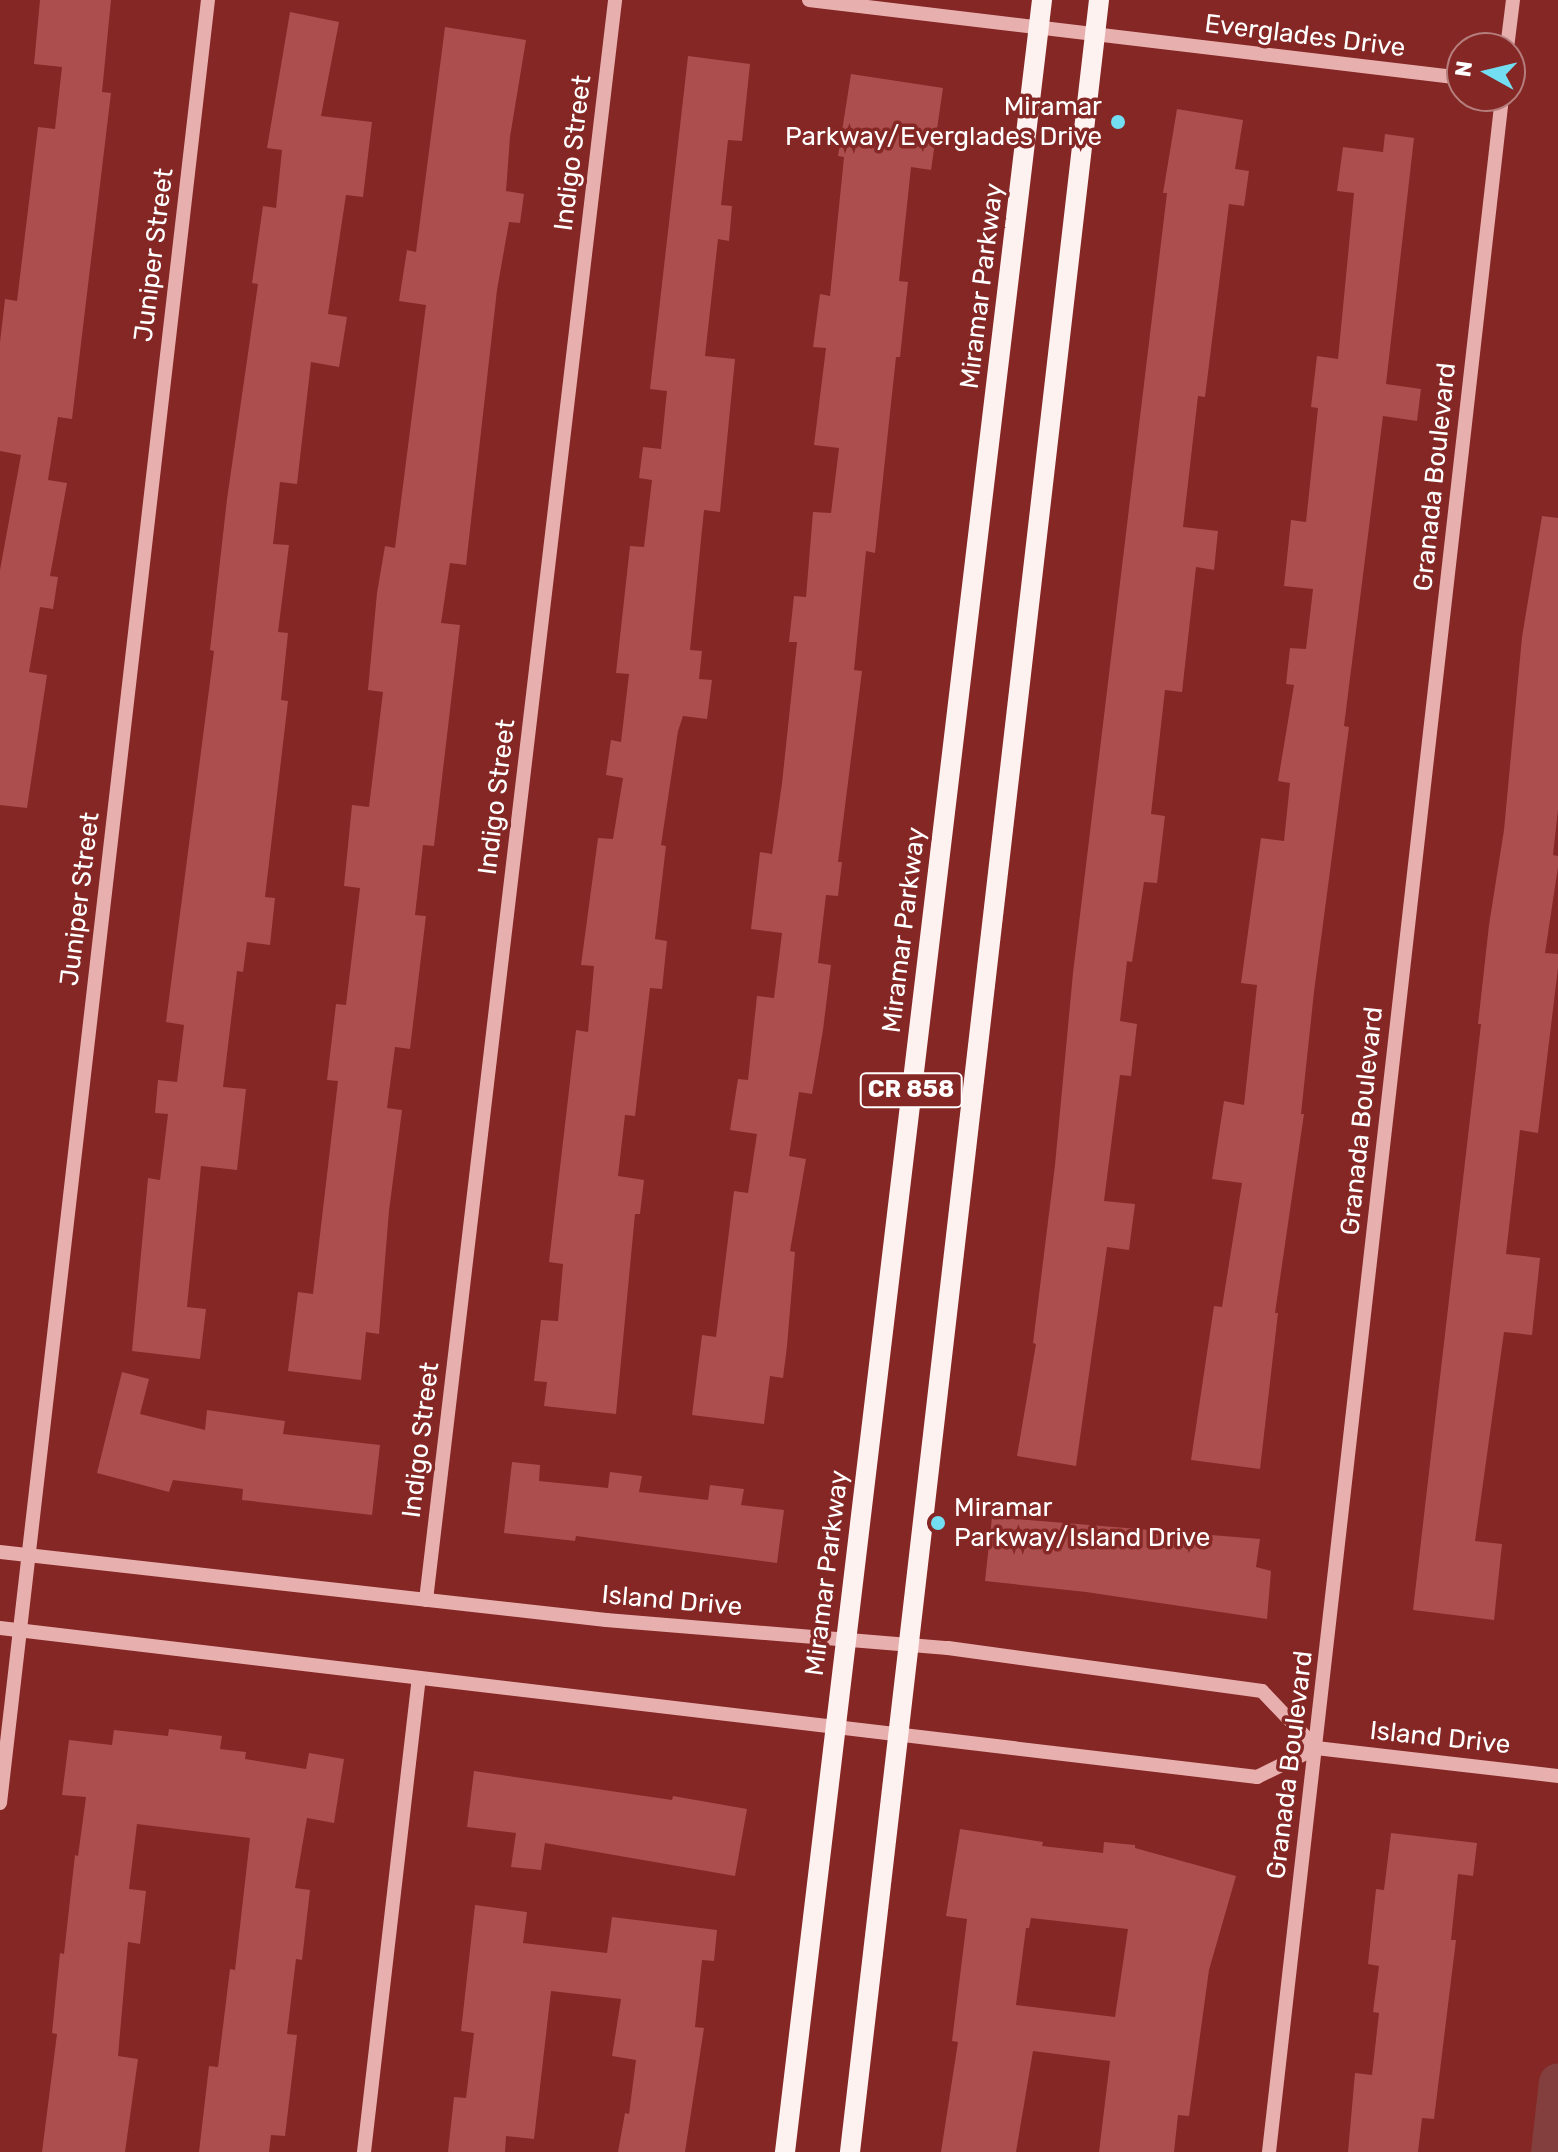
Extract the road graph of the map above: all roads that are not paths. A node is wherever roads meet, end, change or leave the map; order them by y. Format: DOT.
graph roads {
  1 [pos="208,0"];
  2 [pos="615,0"];
  3 [pos="809,0"];
  4 [pos="1042,0"];
  5 [pos="1099,0"];
  6 [pos="1513,0"];
  7 [pos="1039,29"];
  8 [pos="1509,32"];
  9 [pos="1095,35"];
  10 [pos="1446,76"];
  11 [pos="1500,112"];
  12 [pos="0,1552"];
  13 [pos="29,1556"];
  14 [pos="426,1600"];
  15 [pos="0,1628"];
  16 [pos="20,1630"];
  17 [pos="845,1640"];
  18 [pos="908,1645"];
  19 [pos="419,1678"];
  20 [pos="835,1725"];
  21 [pos="898,1733"];
  22 [pos="1316,1748"];
  23 [pos="1558,1776"];
  24 [pos="0,1803"];
  25 [pos="364,2152"];
  26 [pos="785,2152"];
  27 [pos="850,2152"];
  28 [pos="1269,2152"];
  1 -- 13 [label="street, Juniper Street"];
  2 -- 14 [label="street, Indigo Street"];
  3 -- 7 [label="street, Everglades Drive"];
  4 -- 7 [label="main road, Miramar Parkway / CR 858"];
  5 -- 9 [label="main road, CR 858"];
  6 -- 8 [label="street"];
  7 -- 9 [label="street, Everglades Drive"];
  7 -- 17 [label="main road, Miramar Parkway / CR 858"];
  9 -- 10 [label="street, Everglades Drive"];
  9 -- 18 [label="main road, CR 858"];
  11 -- 22 [label="street, Granada Boulevard"];
  12 -- 13 [label="street, Island Drive"];
  13 -- 14 [label="street, Island Drive"];
  13 -- 16 [label="street, Juniper Street"];
  14 -- 17 [label="street, Island Drive"];
  15 -- 16 [label="street"];
  16 -- 19 [label="street"];
  16 -- 24 [label="street, Juniper Street"];
  17 -- 18 [label="street, Island Drive"];
  17 -- 20 [label="main road, Miramar Parkway / CR 858"];
  18 -- 21 [label="main road, CR 858"];
  18 -- 22 [label="street, Island Drive"];
  19 -- 20 [label="street"];
  19 -- 25 [label="street"];
  20 -- 21 [label="street"];
  20 -- 26 [label="main road, Miramar Parkway / CR 858"];
  21 -- 22 [label="street"];
  21 -- 27 [label="main road, CR 858"];
  22 -- 23 [label="street, Island Drive"];
  22 -- 28 [label="street, Granada Boulevard"];
}
